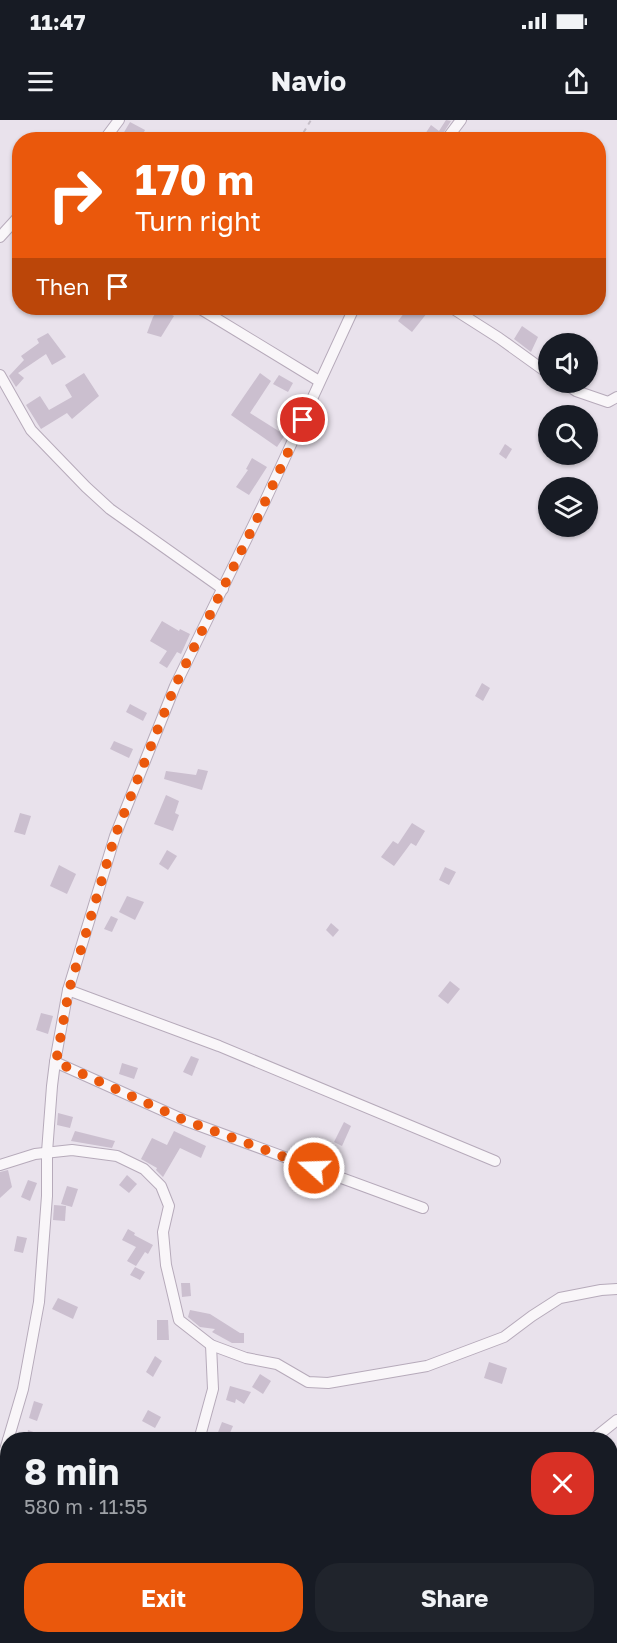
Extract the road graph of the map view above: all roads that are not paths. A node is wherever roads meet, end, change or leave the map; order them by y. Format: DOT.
graph roads {
  1 [pos="12,224"];
  2 [pos="0,237"];
  3 [pos="211,315"];
  4 [pos="351,315"];
  5 [pos="463,315"];
  6 [pos="538,366"];
  7 [pos="0,375"];
  8 [pos="319,381"];
  9 [pos="582,393"];
  10 [pos="617,397"];
  11 [pos="223,589"];
  12 [pos="69,990"];
  13 [pos="56,1062"];
  14 [pos="47,1152"];
  15 [pos="495,1161"];
  16 [pos="0,1165"];
  17 [pos="423,1208"];
  18 [pos="617,1289"];
  19 [pos="211,1345"];
  20 [pos="617,1420"];
  21 [pos="10,1432"];
  22 [pos="201,1432"];
  23 [pos="602,1432"];
  1 -- 2 [label="street"];
  3 -- 8 [label="street"];
  4 -- 8 [label="street"];
  5 -- 6 [label="street"];
  7 -- 11 [label="street"];
  8 -- 11 [label="street"];
  9 -- 10 [label="street"];
  11 -- 12 [label="street"];
  12 -- 13 [label="street"];
  12 -- 15 [label="street"];
  13 -- 14 [label="street"];
  13 -- 17 [label="street"];
  14 -- 16 [label="street"];
  14 -- 19 [label="street"];
  14 -- 21 [label="street"];
  18 -- 19 [label="street"];
  19 -- 22 [label="street"];
  20 -- 23 [label="street"];
}
